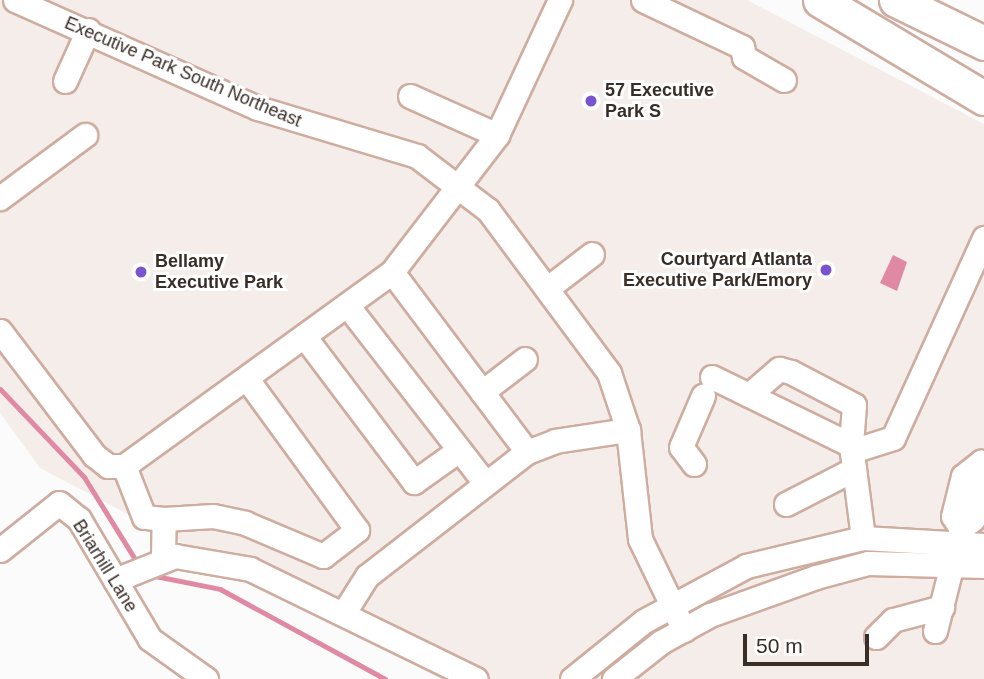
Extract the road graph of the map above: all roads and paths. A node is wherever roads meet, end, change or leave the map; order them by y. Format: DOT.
graph roads {
  1 [pos="15,0"];
  2 [pos="560,0"];
  3 [pos="643,0"];
  4 [pos="820,0"];
  5 [pos="896,0"];
  6 [pos="88,30"];
  7 [pos="984,44"];
  8 [pos="784,80"];
  9 [pos="65,82"];
  10 [pos="410,96"];
  11 [pos="984,98"];
  12 [pos="85,135"];
  13 [pos="497,135"];
  14 [pos="458,185"];
  15 [pos="0,198"];
  16 [pos="984,238"];
  17 [pos="592,254"];
  18 [pos="392,272"];
  19 [pos="549,287"];
  20 [pos="347,305"];
  21 [pos="0,331"];
  22 [pos="304,336"];
  23 [pos="525,359"];
  24 [pos="246,378"];
  25 [pos="482,392"];
  26 [pos="749,395"];
  27 [pos="628,430"];
  28 [pos="456,452"];
  29 [pos="527,452"];
  30 [pos="852,455"];
  31 [pos="694,464"];
  32 [pos="124,466"];
  33 [pos="485,483"];
  34 [pos="967,498"];
  35 [pos="786,504"];
  36 [pos="164,519"];
  37 [pos="863,538"];
  38 [pos="958,544"];
  39 [pos="984,545"];
  40 [pos="0,550"];
  41 [pos="163,558"];
  42 [pos="984,566"];
  43 [pos="115,580"];
  44 [pos="669,606"];
  45 [pos="942,607"];
  46 [pos="343,614"];
  47 [pos="684,629"];
  48 [pos="935,631"];
  49 [pos="876,637"];
  50 [pos="206,679"];
  51 [pos="476,679"];
  52 [pos="572,679"];
  53 [pos="614,679"];
  1 -- 6 [label="street, Executive Park South Northeast"];
  2 -- 13 [label="street"];
  3 -- 8 [label="street"];
  4 -- 11 [label="highway"];
  5 -- 7 [label="highway"];
  6 -- 9 [label="street"];
  6 -- 14 [label="street, Executive Park South Northeast"];
  10 -- 13 [label="street"];
  12 -- 15 [label="street"];
  13 -- 14 [label="street"];
  14 -- 18 [label="street"];
  14 -- 19 [label="street, Executive Park South Northeast"];
  16 -- 30 [label="street"];
  17 -- 19 [label="street"];
  18 -- 20 [label="street"];
  18 -- 25 [label="street"];
  19 -- 27 [label="street, Executive Park South Northeast"];
  20 -- 22 [label="street"];
  20 -- 28 [label="street"];
  21 -- 32 [label="street"];
  22 -- 24 [label="street"];
  22 -- 28 [label="street"];
  23 -- 25 [label="street"];
  24 -- 32 [label="street"];
  24 -- 36 [label="street"];
  25 -- 29 [label="street"];
  26 -- 30 [label="street"];
  26 -- 30 [label="street"];
  26 -- 31 [label="street"];
  27 -- 29 [label="street"];
  27 -- 44 [label="street, Executive Park South Northeast"];
  28 -- 33 [label="street"];
  29 -- 33 [label="street"];
  30 -- 35 [label="street"];
  30 -- 37 [label="street"];
  32 -- 36 [label="street"];
  33 -- 46 [label="street"];
  34 -- 38 [label="street"];
  36 -- 41 [label="street"];
  37 -- 38 [label="street"];
  37 -- 44 [label="street"];
  38 -- 39 [label="street"];
  38 -- 42 [label="street"];
  38 -- 45 [label="street"];
  38 -- 47 [label="street"];
  40 -- 43 [label="street, Briarhill Lane"];
  41 -- 43 [label="street"];
  41 -- 46 [label="street"];
  43 -- 50 [label="street, Briarhill Lane"];
  44 -- 47 [label="street, Executive Park South Northeast"];
  44 -- 52 [label="street"];
  45 -- 48 [label="street"];
  45 -- 49 [label="street"];
  46 -- 51 [label="street"];
  47 -- 53 [label="street"];
}
